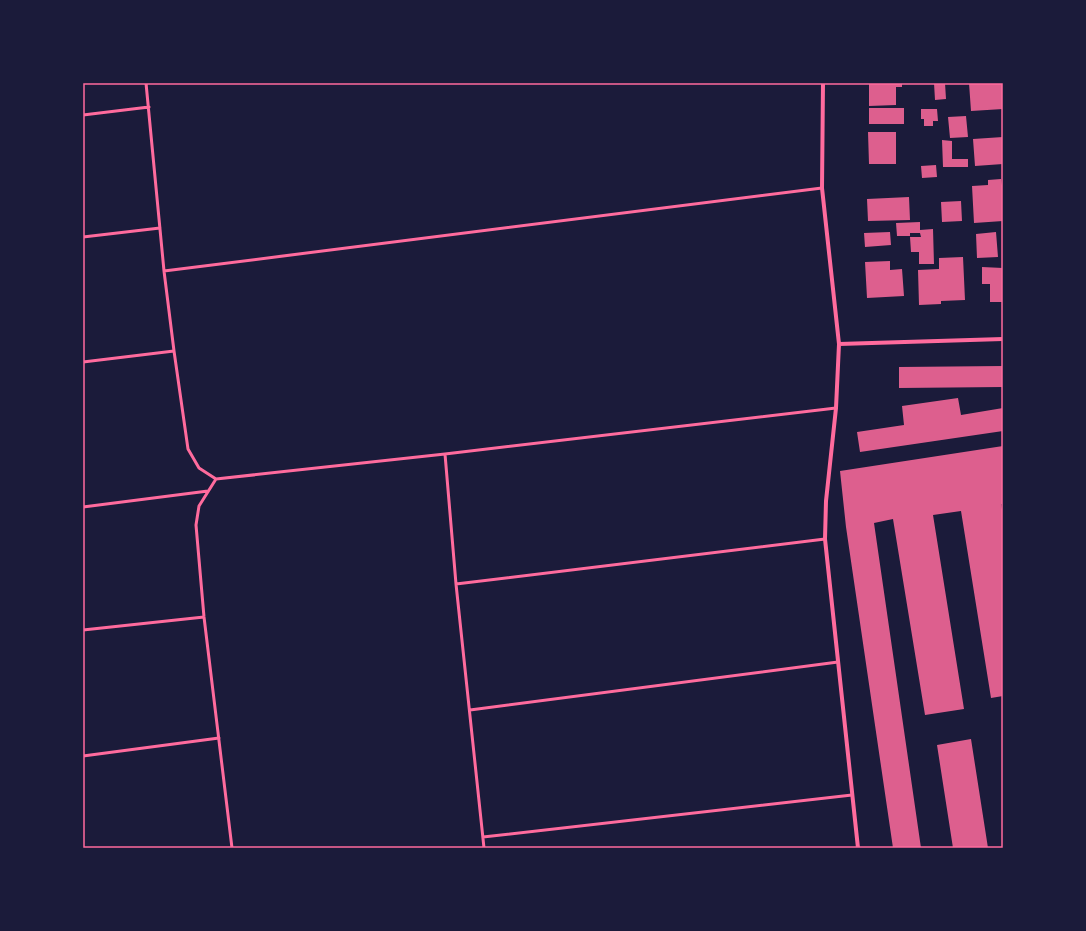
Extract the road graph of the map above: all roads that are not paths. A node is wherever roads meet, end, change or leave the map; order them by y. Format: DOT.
graph roads {
  1 [pos="146,83"];
  2 [pos="823,83"];
  3 [pos="149,107"];
  4 [pos="83,115"];
  5 [pos="822,188"];
  6 [pos="160,228"];
  7 [pos="83,238"];
  8 [pos="164,271"];
  9 [pos="1003,340"];
  10 [pos="839,344"];
  11 [pos="174,351"];
  12 [pos="83,362"];
  13 [pos="836,408"];
  14 [pos="444,454"];
  15 [pos="216,479"];
  16 [pos="208,492"];
  17 [pos="83,507"];
  18 [pos="825,540"];
  19 [pos="456,584"];
  20 [pos="204,616"];
  21 [pos="83,630"];
  22 [pos="838,662"];
  23 [pos="470,710"];
  24 [pos="219,738"];
  25 [pos="83,756"];
  26 [pos="852,795"];
  27 [pos="483,837"];
  28 [pos="232,848"];
  29 [pos="484,848"];
  30 [pos="858,848"];
  1 -- 3 [label="lane"];
  2 -- 5 [label="street"];
  3 -- 4 [label="lane"];
  3 -- 6 [label="lane"];
  5 -- 8 [label="lane"];
  5 -- 10 [label="street"];
  6 -- 7 [label="lane"];
  6 -- 8 [label="lane"];
  8 -- 11 [label="lane"];
  9 -- 10 [label="street"];
  10 -- 13 [label="street"];
  11 -- 12 [label="lane"];
  11 -- 15 [label="lane"];
  13 -- 14 [label="lane"];
  13 -- 18 [label="street"];
  14 -- 15 [label="lane"];
  14 -- 19 [label="lane"];
  15 -- 16 [label="lane"];
  16 -- 17 [label="lane"];
  16 -- 20 [label="lane"];
  18 -- 19 [label="lane"];
  18 -- 22 [label="street"];
  19 -- 23 [label="lane"];
  20 -- 21 [label="lane"];
  20 -- 24 [label="lane"];
  22 -- 23 [label="lane"];
  22 -- 26 [label="street"];
  23 -- 27 [label="lane"];
  24 -- 25 [label="lane"];
  24 -- 28 [label="lane"];
  26 -- 27 [label="lane"];
  26 -- 30 [label="street"];
  27 -- 29 [label="lane"];
}
